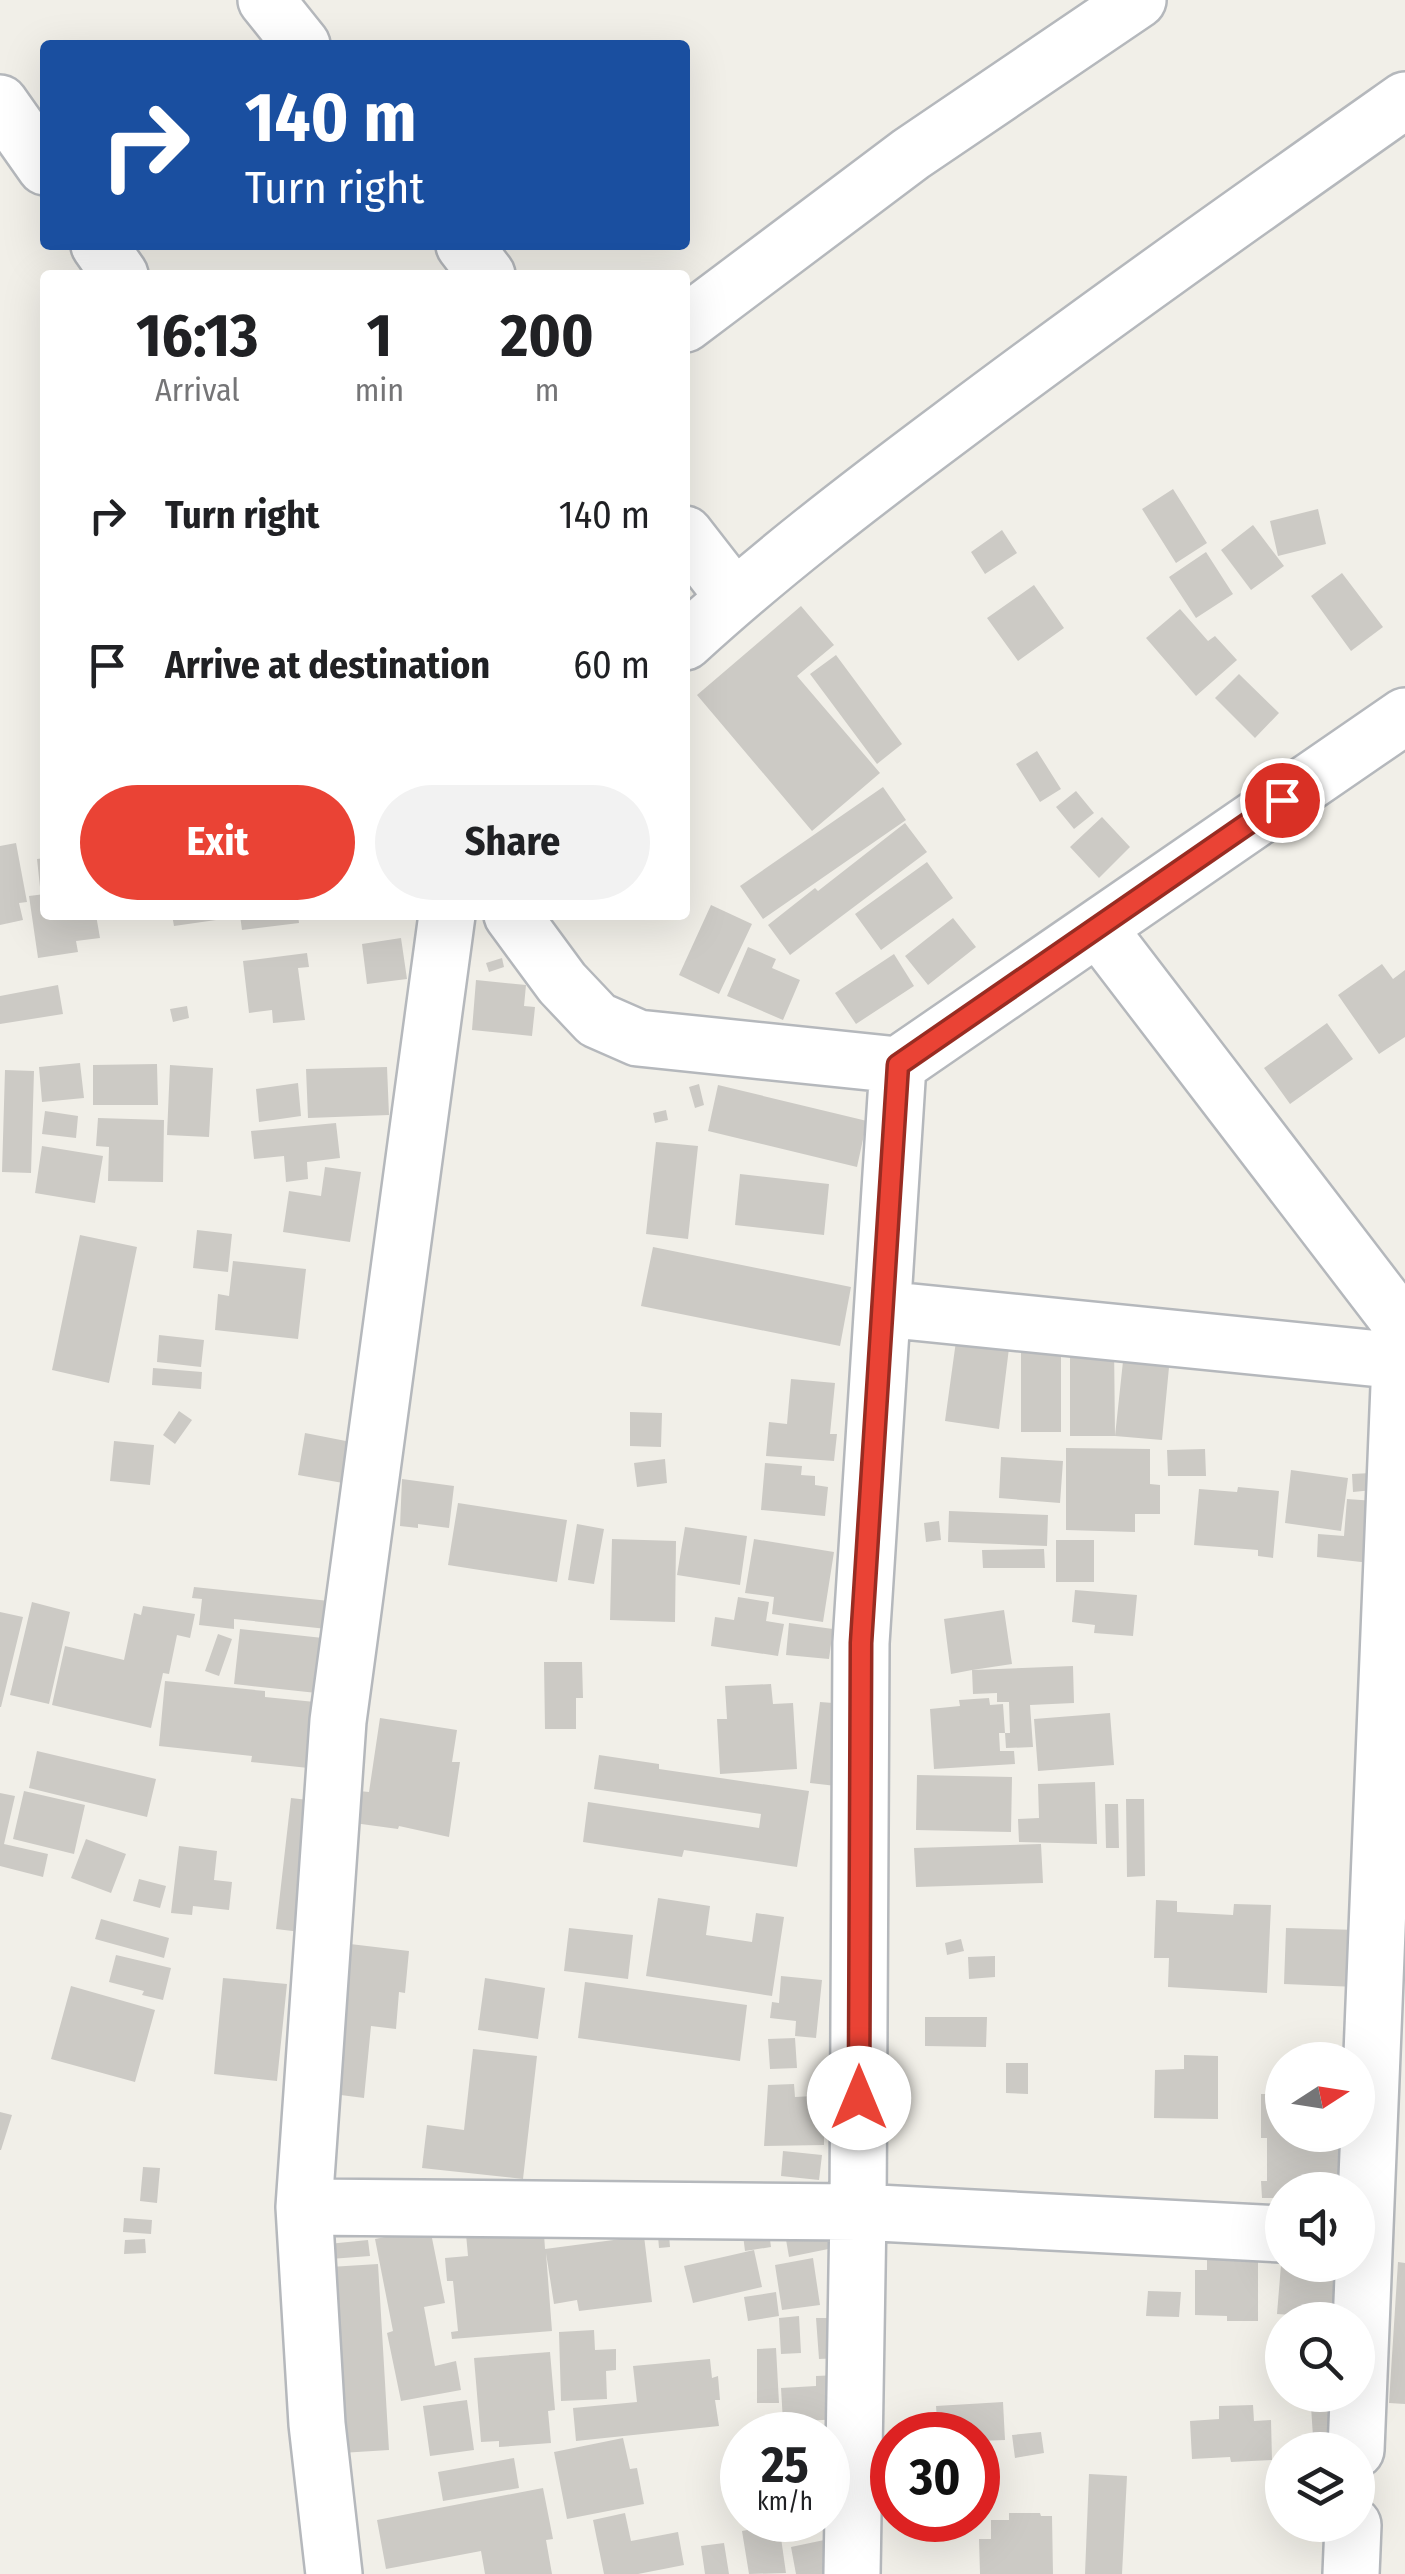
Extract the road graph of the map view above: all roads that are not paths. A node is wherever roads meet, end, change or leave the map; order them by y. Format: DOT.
graph roads {
  1 [pos="266,0"];
  2 [pos="1138,0"];
  3 [pos="298,40"];
  4 [pos="1405,100"];
  5 [pos="0,102"];
  6 [pos="40,160"];
  7 [pos="468,250"];
  8 [pos="483,270"];
  9 [pos="690,320"];
  10 [pos="690,540"];
  11 [pos="734,597"];
  12 [pos="690,637"];
  13 [pos="1405,716"];
  14 [pos="446,920"];
  15 [pos="516,920"];
  16 [pos="1098,928"];
  17 [pos="898,1065"];
  18 [pos="883,1308"];
  19 [pos="1403,1349"];
  20 [pos="1364,2172"];
  21 [pos="304,2207"];
  22 [pos="858,2212"];
  23 [pos="1265,2233"];
  24 [pos="1360,2282"];
  25 [pos="1356,2432"];
  26 [pos="1352,2542"];
  27 [pos="334,2574"];
  28 [pos="852,2574"];
  29 [pos="1351,2574"];
  1 -- 3 [label="street"];
  2 -- 9 [label="street"];
  4 -- 11 [label="street"];
  5 -- 6 [label="street"];
  7 -- 8 [label="street"];
  10 -- 11 [label="street"];
  11 -- 12 [label="street"];
  13 -- 16 [label="street"];
  14 -- 21 [label="street"];
  15 -- 17 [label="street"];
  16 -- 17 [label="street"];
  16 -- 19 [label="street"];
  17 -- 18 [label="street"];
  18 -- 19 [label="street"];
  18 -- 22 [label="street"];
  19 -- 20 [label="street"];
  21 -- 22 [label="street"];
  21 -- 27 [label="street"];
  22 -- 23 [label="street"];
  22 -- 28 [label="street"];
  24 -- 25 [label="street"];
  26 -- 29 [label="street"];
}
